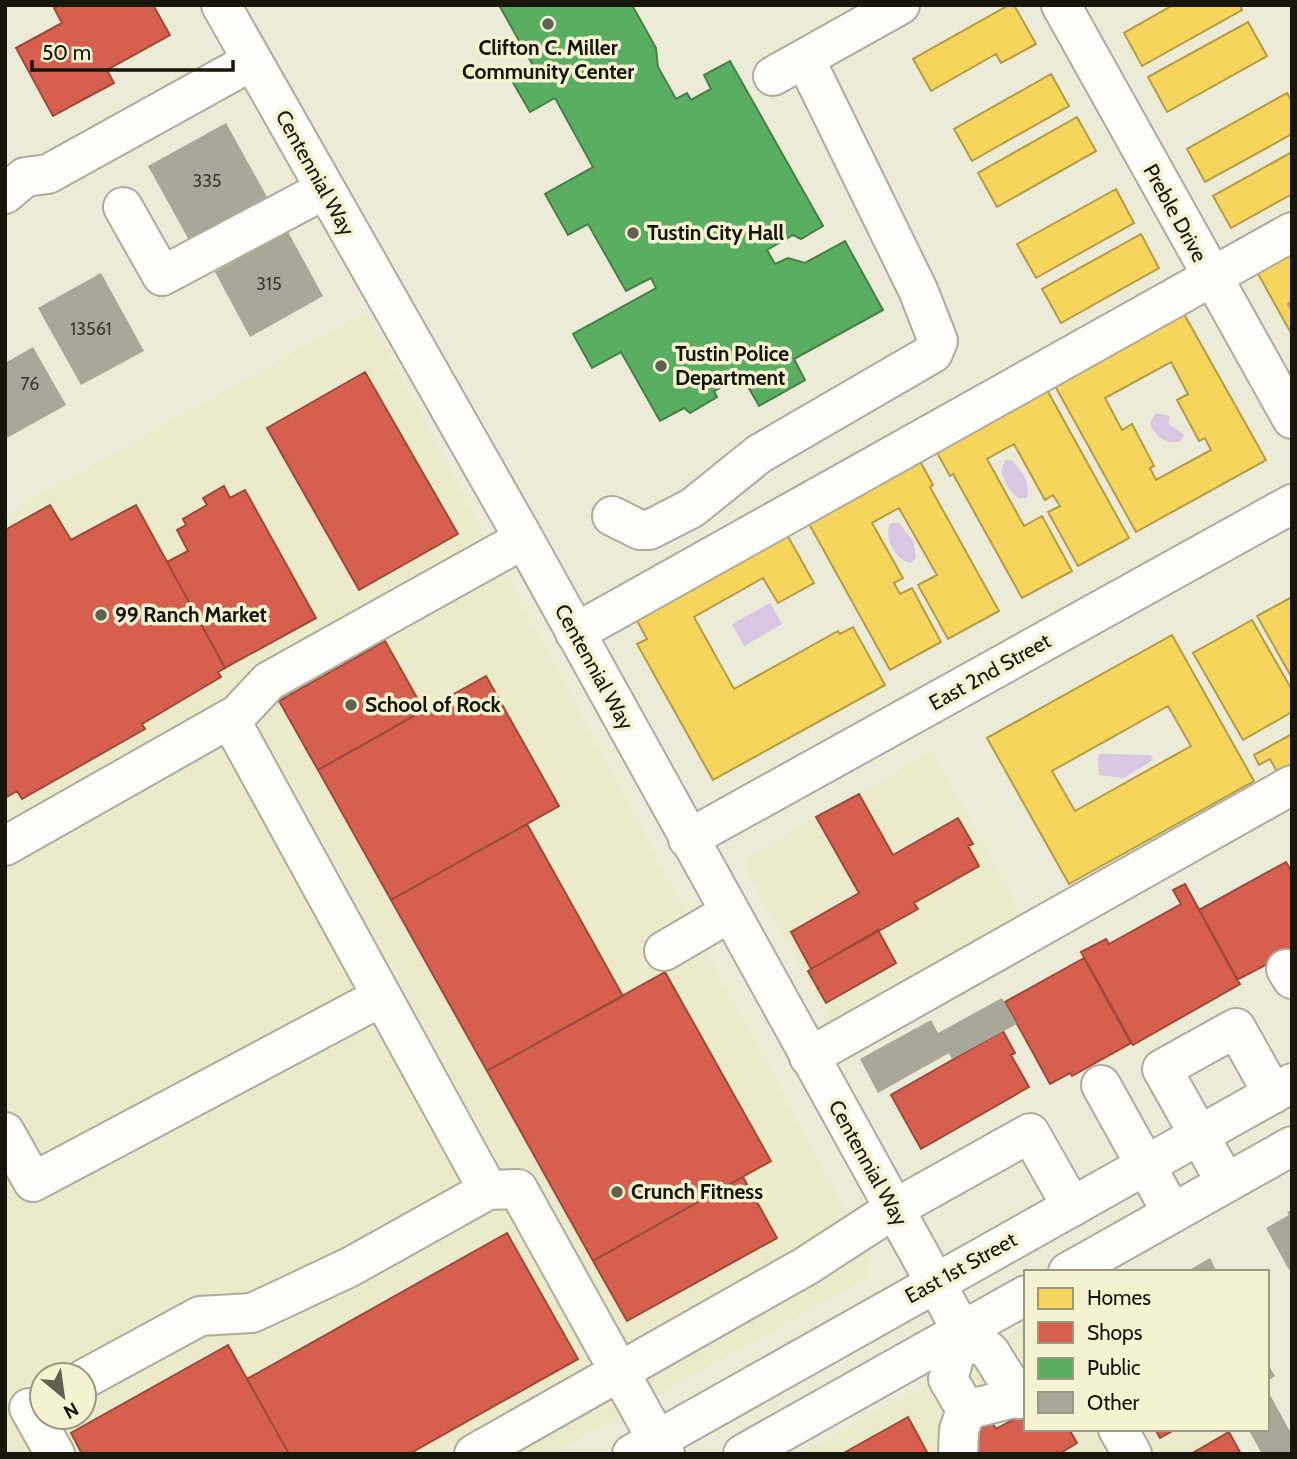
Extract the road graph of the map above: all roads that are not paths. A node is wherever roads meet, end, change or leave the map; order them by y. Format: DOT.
graph roads {
  1 [pos="221,5"];
  2 [pos="900,5"];
  3 [pos="1061,5"];
  4 [pos="252,61"];
  5 [pos="324,190"];
  6 [pos="5,194"];
  7 [pos="123,207"];
  8 [pos="1292,232"];
  9 [pos="1211,277"];
  10 [pos="1292,419"];
  11 [pos="1292,504"];
  12 [pos="626,523"];
  13 [pos="524,539"];
  14 [pos="575,633"];
  15 [pos="230,719"];
  16 [pos="1292,785"];
  17 [pos="688,839"];
  18 [pos="5,846"];
  19 [pos="729,914"];
  20 [pos="664,951"];
  21 [pos="381,997"];
  22 [pos="809,1057"];
  23 [pos="1101,1085"];
  24 [pos="1282,1089"];
  25 [pos="5,1132"];
  26 [pos="1198,1136"];
  27 [pos="1292,1146"];
  28 [pos="1146,1165"];
  29 [pos="1226,1183"];
  30 [pos="488,1190"];
  31 [pos="1072,1207"];
  32 [pos="894,1209"];
  33 [pos="1172,1213"];
  34 [pos="1084,1268"];
  35 [pos="936,1282"];
  36 [pos="1024,1296"];
  37 [pos="962,1331"];
  38 [pos="98,1371"];
  39 [pos="618,1371"];
  40 [pos="1023,1397"];
  41 [pos="966,1410"];
  42 [pos="25,1414"];
  43 [pos="1119,1431"];
  44 [pos="651,1449"];
  45 [pos="55,1454"];
  46 [pos="474,1454"];
  47 [pos="743,1454"];
  48 [pos="958,1454"];
  49 [pos="1132,1454"];
  1 -- 4 [label="street, Centennial Way"];
  2 -- 12 [label="street"];
  3 -- 9 [label="street, Preble Drive"];
  4 -- 5 [label="street, Centennial Way"];
  4 -- 6 [label="street"];
  5 -- 7 [label="street"];
  5 -- 13 [label="street, Centennial Way"];
  8 -- 9 [label="street"];
  9 -- 10 [label="street, Preble Drive"];
  9 -- 14 [label="street"];
  11 -- 17 [label="street, East 2nd Street"];
  13 -- 14 [label="street, Centennial Way"];
  13 -- 15 [label="street"];
  14 -- 17 [label="street, Centennial Way"];
  15 -- 18 [label="street"];
  15 -- 21 [label="street"];
  16 -- 22 [label="street"];
  17 -- 19 [label="street, Centennial Way"];
  19 -- 20 [label="street"];
  19 -- 22 [label="street, Centennial Way"];
  21 -- 25 [label="street"];
  21 -- 30 [label="street"];
  22 -- 32 [label="street, Centennial Way"];
  23 -- 28 [label="street"];
  24 -- 26 [label="street, East 1st Street"];
  24 -- 26 [label="street"];
  26 -- 28 [label="street, East 1st Street"];
  26 -- 29 [label="street"];
  27 -- 29 [label="street"];
  28 -- 31 [label="street, East 1st Street"];
  28 -- 33 [label="street"];
  29 -- 33 [label="street"];
  30 -- 38 [label="street"];
  30 -- 39 [label="street"];
  31 -- 32 [label="street"];
  31 -- 35 [label="street, East 1st Street"];
  32 -- 35 [label="street, Centennial Way"];
  32 -- 39 [label="street"];
  33 -- 34 [label="street"];
  35 -- 37 [label="street, Centennial Way"];
  35 -- 44 [label="street, East 1st Street"];
  36 -- 37 [label="street"];
  37 -- 40 [label="street"];
  37 -- 41 [label="street"];
  37 -- 47 [label="street"];
  39 -- 44 [label="street"];
  39 -- 46 [label="street"];
  40 -- 41 [label="street"];
  41 -- 48 [label="street"];
  42 -- 45 [label="street"];
  43 -- 49 [label="street"];
}
